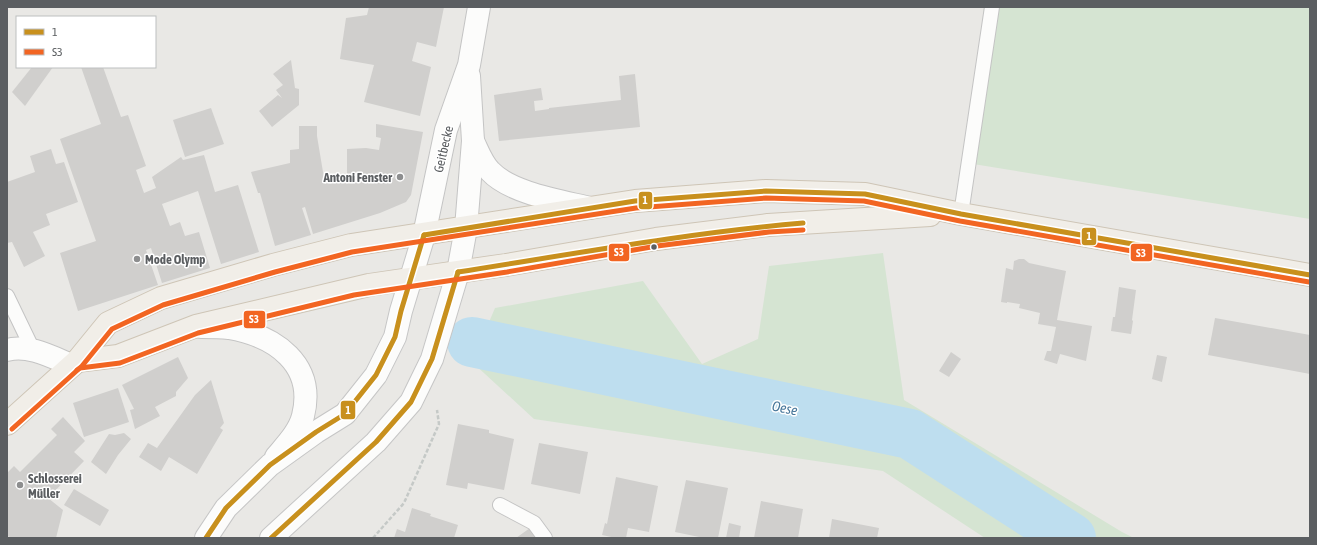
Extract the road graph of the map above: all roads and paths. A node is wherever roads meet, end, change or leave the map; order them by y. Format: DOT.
graph roads {
  1 [pos="480,7"];
  2 [pos="992,7"];
  3 [pos="469,65"];
  4 [pos="473,141"];
  5 [pos="590,208"];
  6 [pos="961,214"];
  7 [pos="466,228"];
  8 [pos="424,235"];
  9 [pos="458,272"];
  10 [pos="1310,275"];
  11 [pos="411,278"];
  12 [pos="7,296"];
  13 [pos="196,326"];
  14 [pos="7,350"];
  15 [pos="33,350"];
  16 [pos="74,363"];
  17 [pos="437,410"];
  18 [pos="7,424"];
  19 [pos="270,465"];
  20 [pos="500,505"];
  21 [pos="206,538"];
  22 [pos="271,538"];
  23 [pos="373,538"];
  24 [pos="545,538"];
  1 -- 3 [label="street, Geitbecke"];
  2 -- 6 [label="lane"];
  3 -- 4 [label="street, Geitbecke"];
  3 -- 8 [label="street, Geitbecke"];
  4 -- 5 [label="street"];
  4 -- 7 [label="street, Geitbecke"];
  5 -- 6 [label="main road"];
  5 -- 7 [label="main road"];
  6 -- 9 [label="main road"];
  6 -- 10 [label="main road"];
  7 -- 8 [label="main road"];
  7 -- 9 [label="street, Geitbecke"];
  8 -- 11 [label="street, Geitbecke"];
  8 -- 16 [label="main road"];
  9 -- 11 [label="main road"];
  9 -- 22 [label="street, Geitbecke"];
  11 -- 13 [label="main road"];
  11 -- 19 [label="street, Geitbecke"];
  12 -- 15 [label="lane"];
  13 -- 16 [label="main road"];
  13 -- 19 [label="street"];
  14 -- 15 [label="street"];
  15 -- 16 [label="street"];
  16 -- 18 [label="main road"];
  17 -- 23 [label="path"];
  19 -- 21 [label="street"];
  20 -- 24 [label="lane"];
}
